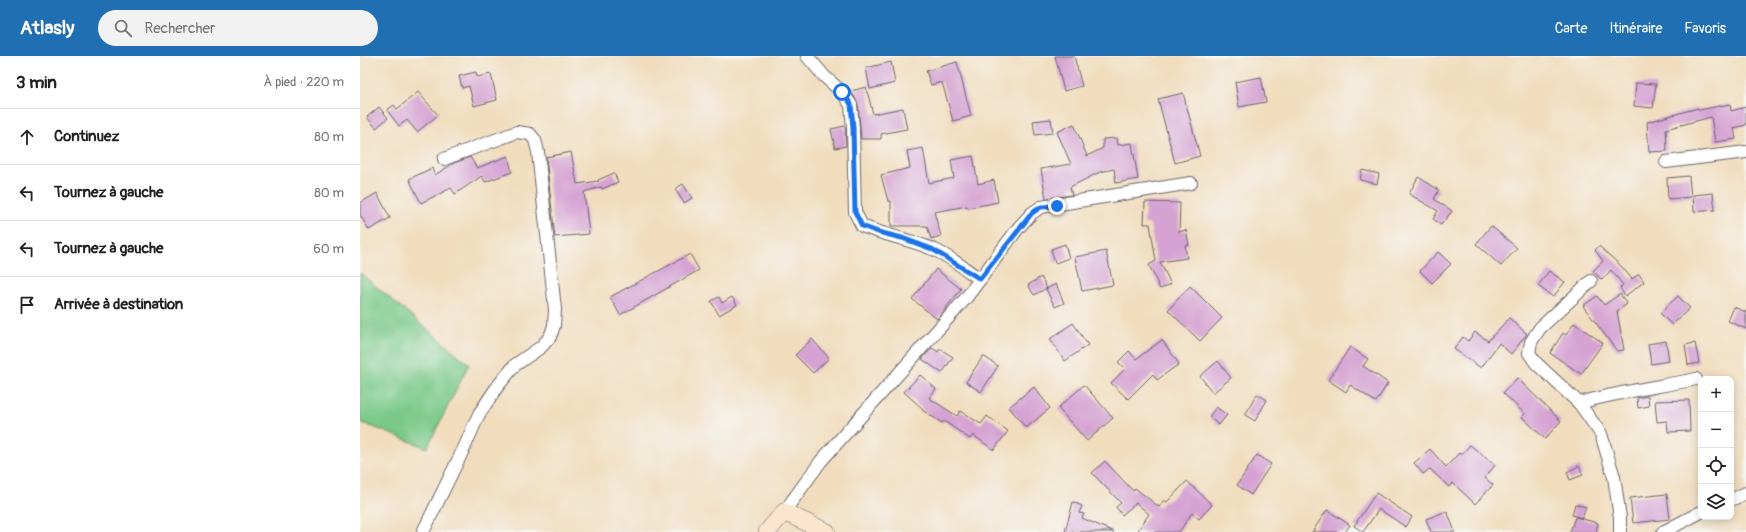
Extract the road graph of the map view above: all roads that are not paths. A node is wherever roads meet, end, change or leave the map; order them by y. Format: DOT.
graph roads {
  1 [pos="807,56"];
  2 [pos="1746,152"];
  3 [pos="444,159"];
  4 [pos="1666,162"];
  5 [pos="1191,183"];
  6 [pos="980,279"];
  7 [pos="1591,281"];
  8 [pos="1696,379"];
  9 [pos="1579,403"];
  10 [pos="1746,493"];
  11 [pos="1734,499"];
  12 [pos="784,512"];
  13 [pos="1698,514"];
  14 [pos="423,532"];
  15 [pos="767,532"];
  16 [pos="827,532"];
  17 [pos="1620,532"];
  18 [pos="1662,532"];
  1 -- 6 [label="street"];
  2 -- 4 [label="street"];
  3 -- 14 [label="street"];
  5 -- 6 [label="street"];
  6 -- 12 [label="street"];
  7 -- 9 [label="street"];
  8 -- 9 [label="street"];
  9 -- 17 [label="street"];
  10 -- 11 [label="street"];
  12 -- 15 [label="street"];
  12 -- 16 [label="street"];
  13 -- 18 [label="street"];
}
